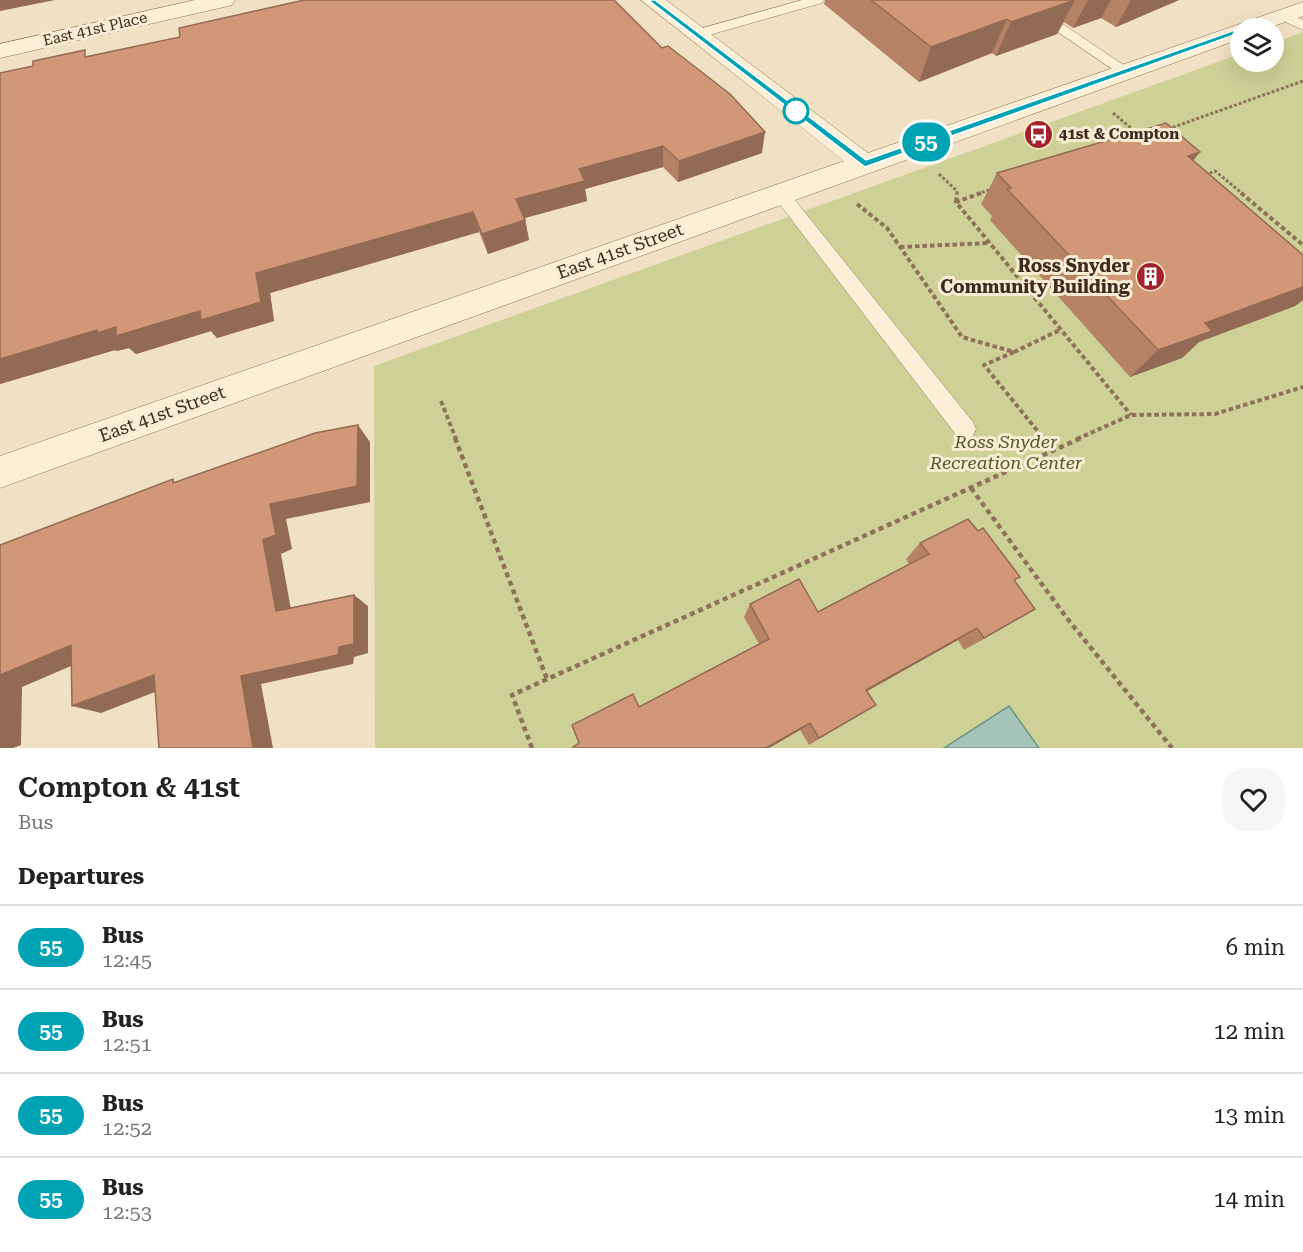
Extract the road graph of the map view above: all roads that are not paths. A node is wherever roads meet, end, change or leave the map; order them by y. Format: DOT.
graph roads {
  1 [pos="224,0"];
  2 [pos="652,0"];
  3 [pos="816,0"];
  4 [pos="1018,0"];
  5 [pos="697,34"];
  6 [pos="1230,35"];
  7 [pos="0,51"];
  8 [pos="1126,72"];
  9 [pos="865,164"];
  10 [pos="781,194"];
  11 [pos="965,429"];
  12 [pos="0,472"];
  1 -- 7 [label="street, East 41st Place"];
  2 -- 5 [label="street"];
  3 -- 5 [label="lane"];
  4 -- 8 [label="lane"];
  5 -- 9 [label="street"];
  6 -- 8 [label="street, East 41st Street"];
  8 -- 9 [label="street, East 41st Street"];
  9 -- 10 [label="street, East 41st Street"];
  10 -- 11 [label="lane"];
  10 -- 12 [label="street, East 41st Street"];
}
